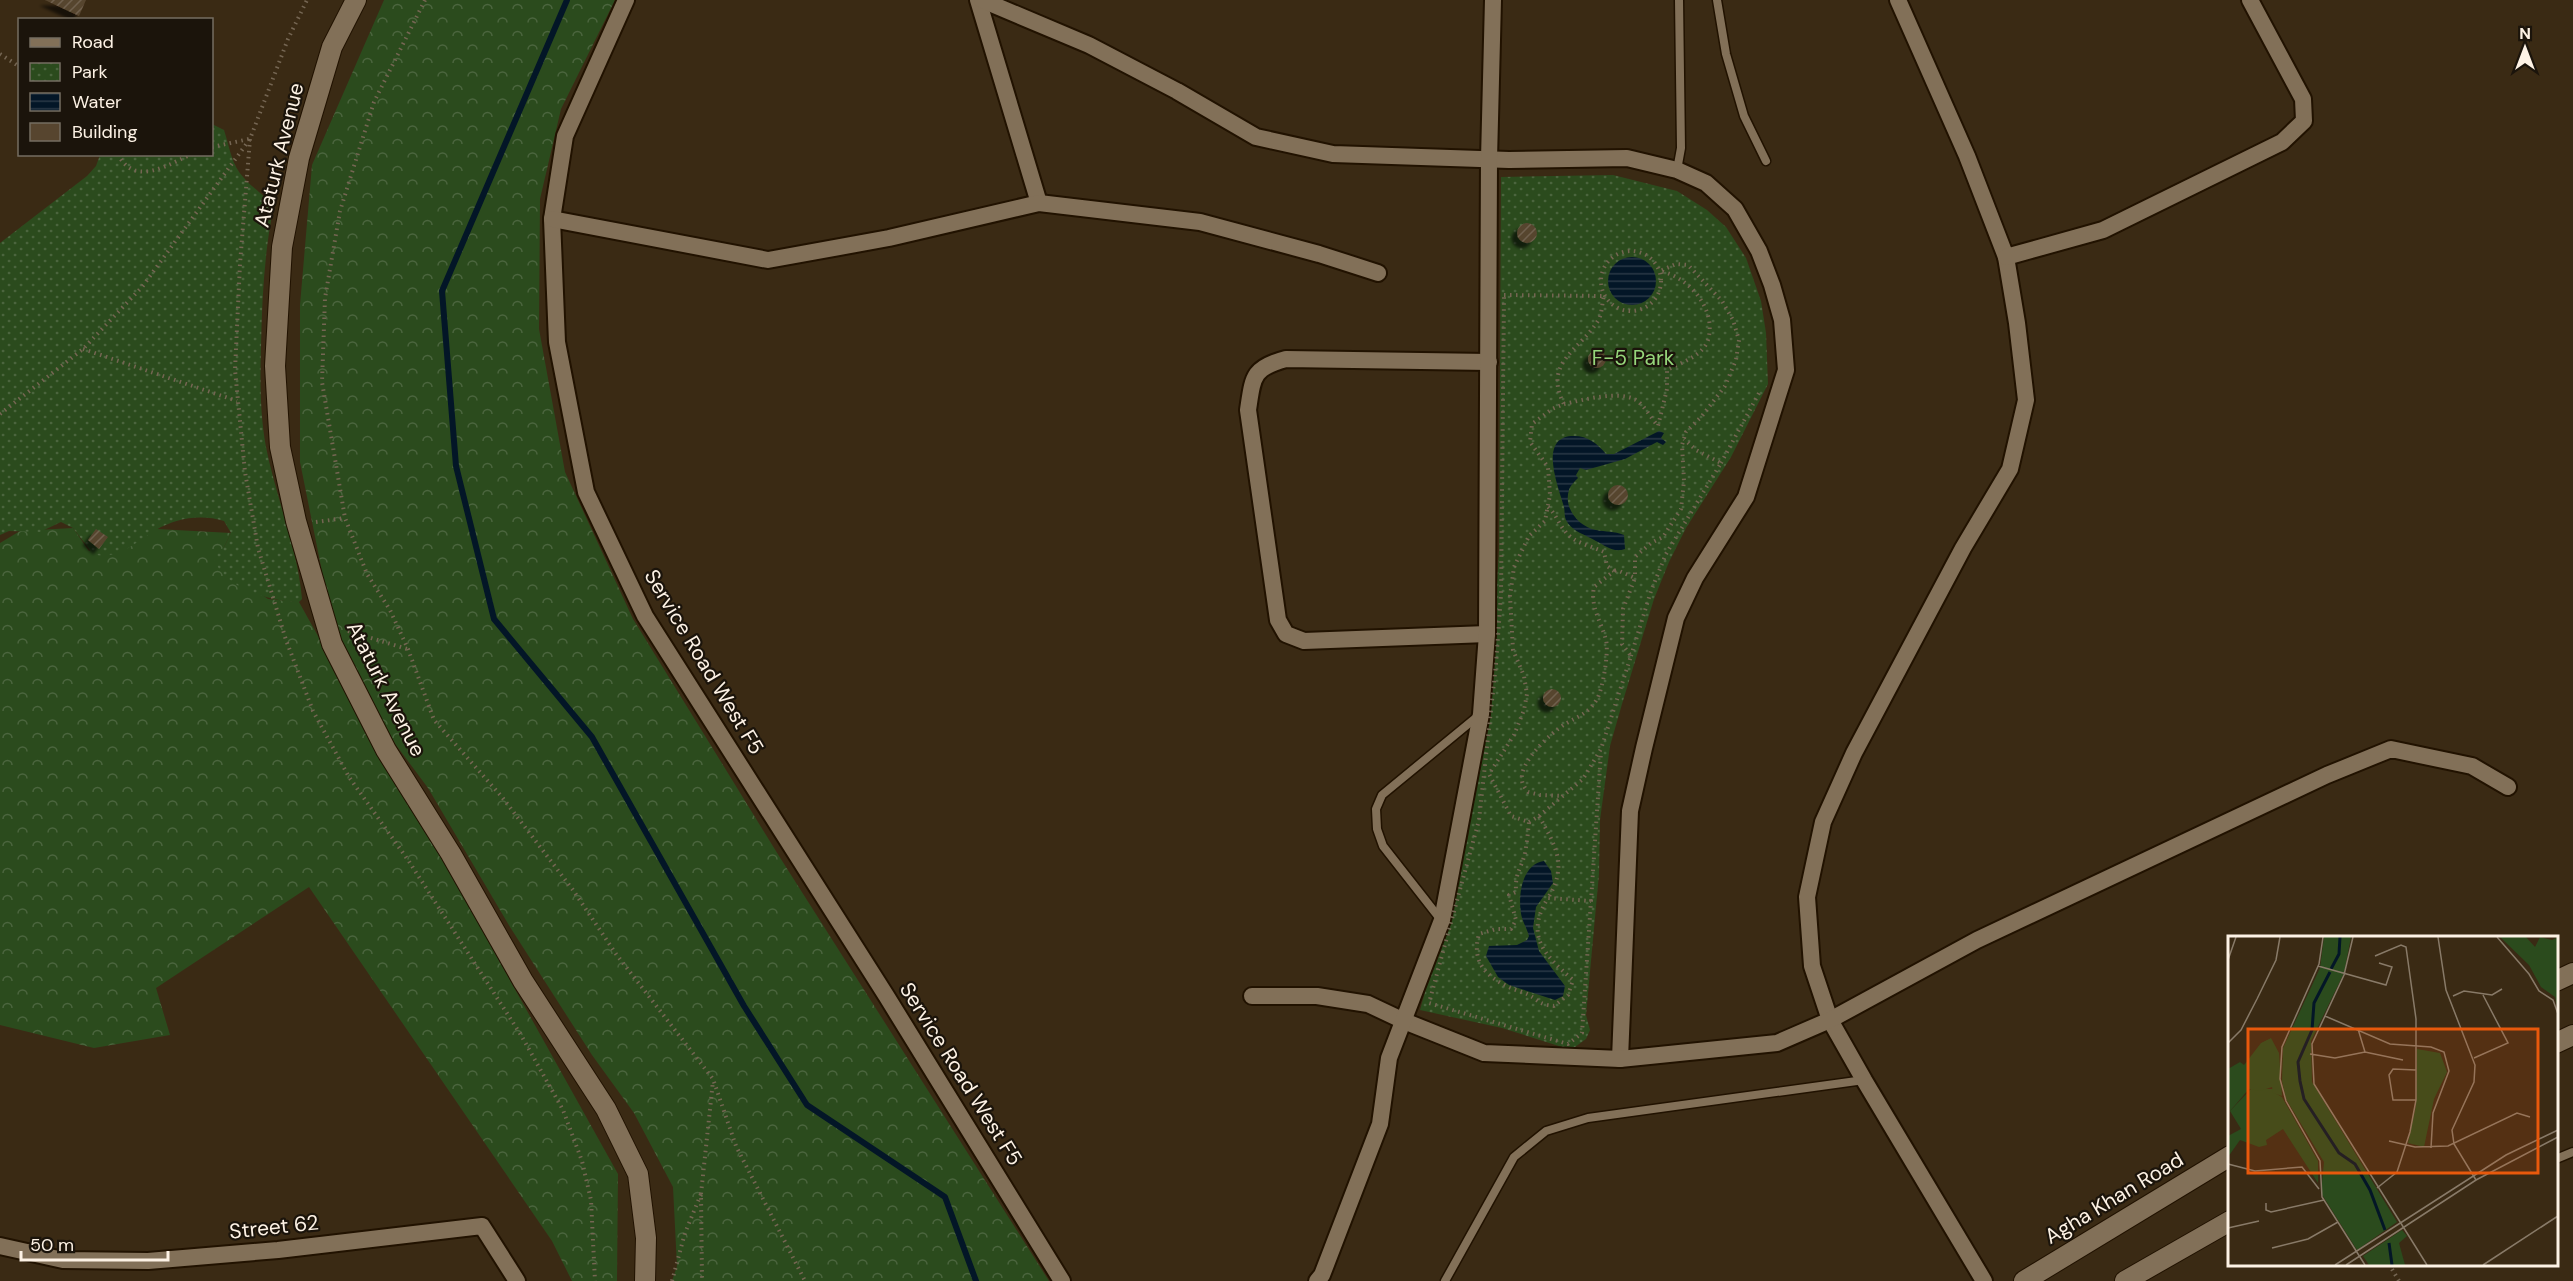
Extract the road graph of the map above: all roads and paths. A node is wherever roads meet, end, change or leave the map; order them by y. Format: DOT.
graph roads {
  1 [pos="307,0"];
  2 [pos="356,0"];
  3 [pos="425,0"];
  4 [pos="626,0"];
  5 [pos="978,0"];
  6 [pos="982,0"];
  7 [pos="1493,0"];
  8 [pos="1679,0"];
  9 [pos="1717,0"];
  10 [pos="1898,0"];
  11 [pos="2250,0"];
  12 [pos="0,54"];
  13 [pos="18,66"];
  14 [pos="250,139"];
  15 [pos="213,147"];
  16 [pos="120,156"];
  17 [pos="188,156"];
  18 [pos="1489,159"];
  19 [pos="1766,161"];
  20 [pos="1677,170"];
  21 [pos="1039,203"];
  22 [pos="552,219"];
  23 [pos="2006,257"];
  24 [pos="1660,271"];
  25 [pos="1378,273"];
  26 [pos="1604,296"];
  27 [pos="83,349"];
  28 [pos="1489,362"];
  29 [pos="1760,390"];
  30 [pos="237,401"];
  31 [pos="1564,404"];
  32 [pos="0,414"];
  33 [pos="1684,439"];
  34 [pos="1721,463"];
  35 [pos="1548,507"];
  36 [pos="345,518"];
  37 [pos="296,520"];
  38 [pos="1614,571"];
  39 [pos="1635,578"];
  40 [pos="326,625"];
  41 [pos="1487,634"];
  42 [pos="408,649"];
  43 [pos="1631,657"];
  44 [pos="1481,714"];
  45 [pos="1601,749"];
  46 [pos="2508,787"];
  47 [pos="1563,796"];
  48 [pos="1539,816"];
  49 [pos="1528,822"];
  50 [pos="1548,898"];
  51 [pos="1591,901"];
  52 [pos="1442,920"];
  53 [pos="2573,973"];
  54 [pos="2558,980"];
  55 [pos="1252,996"];
  56 [pos="1830,1020"];
  57 [pos="1404,1021"];
  58 [pos="2573,1035"];
  59 [pos="2558,1041"];
  60 [pos="1620,1059"];
  61 [pos="713,1079"];
  62 [pos="1864,1080"];
  63 [pos="2573,1152"];
  64 [pos="2228,1157"];
  65 [pos="2558,1158"];
  66 [pos="702,1194"];
  67 [pos="2228,1222"];
  68 [pos="0,1246"];
  69 [pos="2390,1266"];
  70 [pos="517,1281"];
  71 [pos="645,1281"];
  72 [pos="672,1281"];
  73 [pos="702,1281"];
  74 [pos="805,1281"];
  75 [pos="1062,1281"];
  76 [pos="1317,1281"];
  77 [pos="1445,1281"];
  78 [pos="1984,1281"];
  79 [pos="2024,1281"];
  80 [pos="2125,1281"];
  81 [pos="2399,1281"];
  1 -- 14 [label="path"];
  2 -- 37 [label="street, Ataturk Avenue"];
  3 -- 36 [label="path"];
  4 -- 22 [label="street, Service Road West F5"];
  5 -- 21 [label="street"];
  6 -- 18 [label="street"];
  7 -- 18 [label="street"];
  8 -- 20 [label="lane"];
  9 -- 19 [label="lane"];
  10 -- 23 [label="street"];
  11 -- 23 [label="street"];
  12 -- 13 [label="path"];
  14 -- 15 [label="path"];
  14 -- 27 [label="path"];
  16 -- 17 [label="path"];
  18 -- 20 [label="street"];
  18 -- 28 [label="street"];
  20 -- 60 [label="street"];
  21 -- 22 [label="street"];
  21 -- 25 [label="street"];
  22 -- 75 [label="street, Service Road West F5"];
  23 -- 56 [label="street"];
  24 -- 26 [label="path"];
  24 -- 26 [label="path"];
  24 -- 31 [label="path"];
  24 -- 33 [label="path"];
  26 -- 31 [label="path"];
  26 -- 51 [label="path"];
  27 -- 30 [label="path"];
  27 -- 32 [label="path"];
  28 -- 41 [label="street"];
  28 -- 41 [label="street"];
  29 -- 34 [label="path"];
  31 -- 35 [label="path"];
  33 -- 34 [label="path"];
  33 -- 39 [label="path"];
  34 -- 43 [label="path"];
  35 -- 38 [label="path"];
  35 -- 49 [label="path"];
  36 -- 37 [label="path"];
  36 -- 42 [label="path"];
  37 -- 40 [label="street, Ataturk Avenue"];
  38 -- 39 [label="path"];
  38 -- 47 [label="path"];
  39 -- 43 [label="path"];
  40 -- 42 [label="path"];
  40 -- 71 [label="street, Ataturk Avenue"];
  41 -- 44 [label="street"];
  42 -- 61 [label="path"];
  43 -- 45 [label="path"];
  44 -- 52 [label="street"];
  44 -- 52 [label="lane"];
  45 -- 47 [label="path"];
  45 -- 51 [label="path"];
  46 -- 56 [label="street"];
  47 -- 48 [label="path"];
  48 -- 49 [label="path"];
  48 -- 50 [label="path"];
  49 -- 50 [label="path"];
  50 -- 51 [label="path"];
  52 -- 57 [label="street"];
  53 -- 54 [label="street"];
  55 -- 57 [label="street"];
  56 -- 60 [label="street"];
  56 -- 62 [label="street"];
  57 -- 60 [label="street"];
  57 -- 76 [label="street"];
  58 -- 59 [label="street"];
  61 -- 66 [label="path"];
  61 -- 74 [label="path"];
  62 -- 77 [label="lane"];
  62 -- 78 [label="street"];
  63 -- 65 [label="lane"];
  64 -- 79 [label="street, Agha Khan Road"];
  66 -- 72 [label="path"];
  66 -- 73 [label="path"];
  67 -- 80 [label="street"];
  68 -- 70 [label="street, Street 62"];
  69 -- 81 [label="path"];
}
